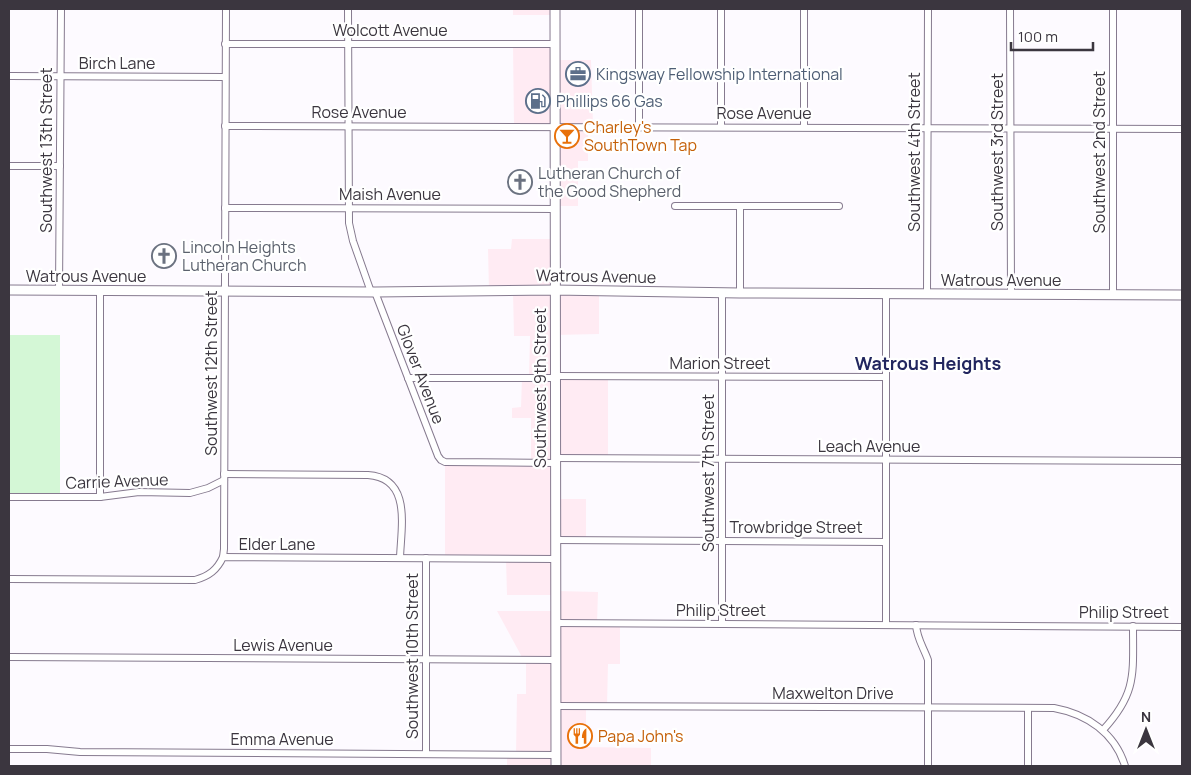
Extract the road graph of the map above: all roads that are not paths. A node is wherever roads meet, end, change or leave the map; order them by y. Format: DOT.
graph roads {
  1 [pos="61,9"];
  2 [pos="226,9"];
  3 [pos="348,9"];
  4 [pos="555,9"];
  5 [pos="639,9"];
  6 [pos="721,9"];
  7 [pos="804,9"];
  8 [pos="928,9"];
  9 [pos="1010,9"];
  10 [pos="1113,9"];
  11 [pos="226,44"];
  12 [pos="348,44"];
  13 [pos="555,44"];
  14 [pos="9,76"];
  15 [pos="60,77"];
  16 [pos="225,78"];
  17 [pos="225,126"];
  18 [pos="348,126"];
  19 [pos="555,126"];
  20 [pos="638,126"];
  21 [pos="721,126"];
  22 [pos="804,126"];
  23 [pos="928,127"];
  24 [pos="1010,128"];
  25 [pos="1113,128"];
  26 [pos="1182,129"];
  27 [pos="9,166"];
  28 [pos="60,166"];
  29 [pos="675,206"];
  30 [pos="740,206"];
  31 [pos="839,206"];
  32 [pos="225,208"];
  33 [pos="348,208"];
  34 [pos="555,209"];
  35 [pos="9,290"];
  36 [pos="554,290"];
  37 [pos="59,291"];
  38 [pos="100,291"];
  39 [pos="224,292"];
  40 [pos="373,292"];
  41 [pos="722,293"];
  42 [pos="740,293"];
  43 [pos="886,294"];
  44 [pos="927,294"];
  45 [pos="1011,295"];
  46 [pos="1113,295"];
  47 [pos="1182,295"];
  48 [pos="722,376"];
  49 [pos="554,377"];
  50 [pos="886,377"];
  51 [pos="408,378"];
  52 [pos="722,459"];
  53 [pos="555,460"];
  54 [pos="886,460"];
  55 [pos="1182,461"];
  56 [pos="446,462"];
  57 [pos="368,475"];
  58 [pos="224,477"];
  59 [pos="9,497"];
  60 [pos="100,497"];
  61 [pos="556,540"];
  62 [pos="722,541"];
  63 [pos="886,542"];
  64 [pos="223,557"];
  65 [pos="400,558"];
  66 [pos="426,558"];
  67 [pos="556,559"];
  68 [pos="9,579"];
  69 [pos="556,623"];
  70 [pos="722,624"];
  71 [pos="886,624"];
  72 [pos="916,625"];
  73 [pos="1133,626"];
  74 [pos="1182,627"];
  75 [pos="9,657"];
  76 [pos="426,659"];
  77 [pos="556,660"];
  78 [pos="556,706"];
  79 [pos="928,707"];
  80 [pos="1028,708"];
  81 [pos="1104,730"];
  82 [pos="9,749"];
  83 [pos="426,754"];
  84 [pos="556,755"];
  85 [pos="556,766"];
  86 [pos="928,766"];
  87 [pos="1028,766"];
  88 [pos="1125,766"];
  1 -- 15 [label="street, Southwest 13th Street"];
  2 -- 11 [label="street, Southwest 12th Street"];
  3 -- 12 [label="street, Glover Avenue"];
  4 -- 13 [label="street, Southwest 9th Street"];
  5 -- 20 [label="street"];
  6 -- 21 [label="street"];
  7 -- 22 [label="street"];
  8 -- 23 [label="street, Southwest 4th Street"];
  9 -- 24 [label="street, Southwest 3rd Street"];
  10 -- 25 [label="street, Southwest 2nd Street"];
  11 -- 12 [label="street, Wolcott Avenue"];
  11 -- 16 [label="street, Southwest 12th Street"];
  12 -- 13 [label="street, Wolcott Avenue"];
  12 -- 18 [label="street, Glover Avenue"];
  13 -- 19 [label="street, Southwest 9th Street"];
  14 -- 15 [label="street, Birch Lane"];
  15 -- 16 [label="street, Birch Lane"];
  15 -- 28 [label="street, Southwest 13th Street"];
  16 -- 17 [label="street, Southwest 12th Street"];
  17 -- 18 [label="street, Rose Avenue"];
  17 -- 32 [label="street, Southwest 12th Street"];
  18 -- 19 [label="street, Rose Avenue"];
  18 -- 33 [label="street, Glover Avenue"];
  19 -- 20 [label="street, Rose Avenue"];
  19 -- 34 [label="street, Southwest 9th Street"];
  20 -- 21 [label="street, Rose Avenue"];
  21 -- 22 [label="street, Rose Avenue"];
  22 -- 23 [label="street, Rose Avenue"];
  23 -- 24 [label="street, Rose Avenue"];
  23 -- 44 [label="street, Southwest 4th Street"];
  24 -- 25 [label="street, Rose Avenue"];
  24 -- 45 [label="street, Southwest 3rd Street"];
  25 -- 26 [label="street, Rose Avenue"];
  25 -- 46 [label="street, Southwest 2nd Street"];
  27 -- 28 [label="street"];
  28 -- 37 [label="street, Southwest 13th Street"];
  29 -- 30 [label="street"];
  30 -- 31 [label="street"];
  30 -- 42 [label="street"];
  32 -- 33 [label="street, Maish Avenue"];
  32 -- 39 [label="street, Southwest 12th Street"];
  33 -- 34 [label="street, Maish Avenue"];
  33 -- 40 [label="street, Glover Avenue"];
  34 -- 36 [label="street, Southwest 9th Street"];
  35 -- 37 [label="street, Watrous Avenue"];
  36 -- 40 [label="street, Watrous Avenue"];
  36 -- 41 [label="street, Watrous Avenue"];
  36 -- 49 [label="street, Southwest 9th Street"];
  37 -- 38 [label="street, Watrous Avenue"];
  38 -- 39 [label="street, Watrous Avenue"];
  38 -- 60 [label="street"];
  39 -- 40 [label="street, Watrous Avenue"];
  39 -- 58 [label="street, Southwest 12th Street"];
  40 -- 51 [label="street, Glover Avenue"];
  41 -- 42 [label="street, Watrous Avenue"];
  41 -- 48 [label="street, Southwest 7th Street"];
  42 -- 43 [label="street, Watrous Avenue"];
  43 -- 44 [label="street, Watrous Avenue"];
  43 -- 50 [label="street"];
  44 -- 45 [label="street, Watrous Avenue"];
  45 -- 46 [label="street, Watrous Avenue"];
  46 -- 47 [label="street, Watrous Avenue"];
  48 -- 49 [label="street, Marion Street"];
  48 -- 50 [label="street, Marion Street"];
  48 -- 52 [label="street, Southwest 7th Street"];
  49 -- 51 [label="street, Marion Street"];
  49 -- 53 [label="street, Southwest 9th Street"];
  50 -- 54 [label="street"];
  51 -- 56 [label="street, Glover Avenue"];
  52 -- 53 [label="street, Leach Avenue"];
  52 -- 54 [label="street, Leach Avenue"];
  52 -- 62 [label="street, Southwest 7th Street"];
  53 -- 56 [label="street, Leach Avenue"];
  53 -- 61 [label="street, Southwest 9th Street"];
  54 -- 55 [label="street, Leach Avenue"];
  54 -- 63 [label="street"];
  57 -- 58 [label="street, Carrie Avenue"];
  57 -- 65 [label="street, Southwest 10th Street"];
  58 -- 60 [label="street, Carrie Avenue"];
  58 -- 64 [label="street, Southwest 12th Street"];
  59 -- 60 [label="street, Carrie Avenue"];
  61 -- 62 [label="street, Trowbridge Street"];
  61 -- 67 [label="street, Southwest 9th Street"];
  62 -- 63 [label="street, Trowbridge Street"];
  62 -- 70 [label="street, Southwest 7th Street"];
  63 -- 71 [label="street"];
  64 -- 65 [label="street, Elder Lane"];
  64 -- 68 [label="street, Elder Lane"];
  65 -- 66 [label="street, Elder Lane"];
  66 -- 67 [label="street, Elder Lane"];
  66 -- 76 [label="street, Southwest 10th Street"];
  67 -- 69 [label="street, Southwest 9th Street"];
  69 -- 70 [label="street, Philip Street"];
  69 -- 77 [label="street, Southwest 9th Street"];
  70 -- 71 [label="street, Philip Street"];
  71 -- 72 [label="street, Philip Street"];
  72 -- 73 [label="street, Philip Street"];
  72 -- 79 [label="street"];
  73 -- 74 [label="street, Philip Street"];
  73 -- 81 [label="street"];
  75 -- 76 [label="street, Lewis Avenue"];
  76 -- 77 [label="street, Lewis Avenue"];
  76 -- 83 [label="street, Southwest 10th Street"];
  77 -- 78 [label="street, Southwest 9th Street"];
  78 -- 79 [label="street, Maxwelton Drive"];
  78 -- 84 [label="street, Southwest 9th Street"];
  79 -- 80 [label="street, Maxwelton Drive"];
  79 -- 86 [label="street"];
  80 -- 81 [label="street, Maxwelton Drive"];
  80 -- 87 [label="street"];
  81 -- 88 [label="street"];
  82 -- 83 [label="street, Emma Avenue"];
  83 -- 84 [label="street, Emma Avenue"];
  84 -- 85 [label="street, Southwest 9th Street"];
}
